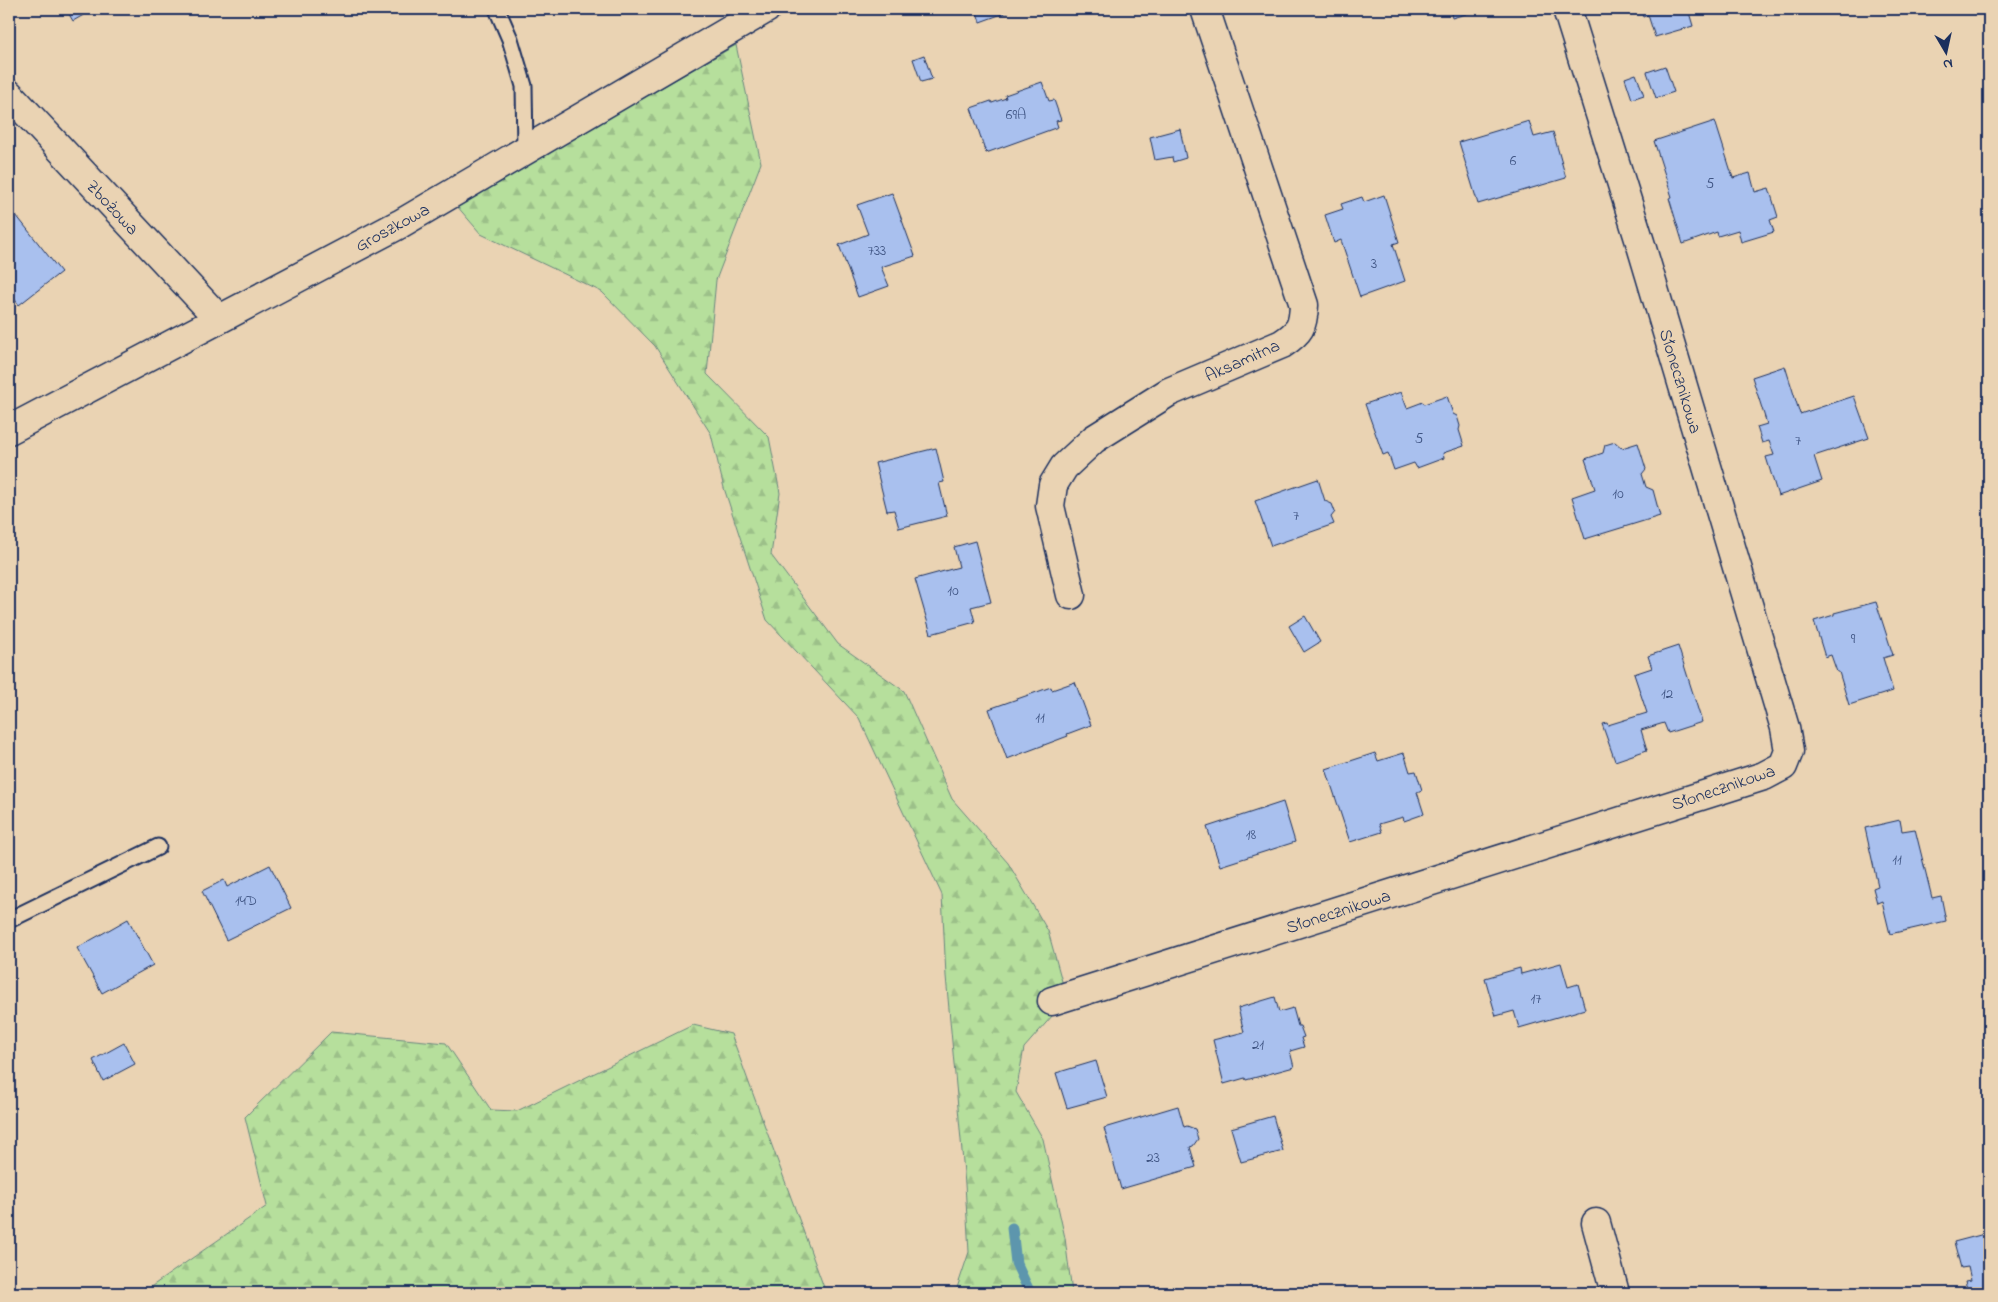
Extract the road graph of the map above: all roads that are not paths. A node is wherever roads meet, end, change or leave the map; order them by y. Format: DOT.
graph roads {
  1 [pos="497,9"];
  2 [pos="766,9"];
  3 [pos="1205,9"];
  4 [pos="1567,9"];
  5 [pos="9,94"];
  6 [pos="525,149"];
  7 [pos="218,318"];
  8 [pos="9,430"];
  9 [pos="1071,596"];
  10 [pos="158,848"];
  11 [pos="9,920"];
  12 [pos="1052,1001"];
  13 [pos="1596,1223"];
  14 [pos="1615,1293"];
  1 -- 6 [label="lane"];
  2 -- 6 [label="street, Groszkowa"];
  3 -- 9 [label="street, Aksamitna"];
  4 -- 12 [label="street, Słonecznikowa"];
  5 -- 7 [label="street, Zbożowa"];
  6 -- 7 [label="street, Groszkowa"];
  7 -- 8 [label="street, Groszkowa"];
  10 -- 11 [label="lane"];
  13 -- 14 [label="street"];
}
